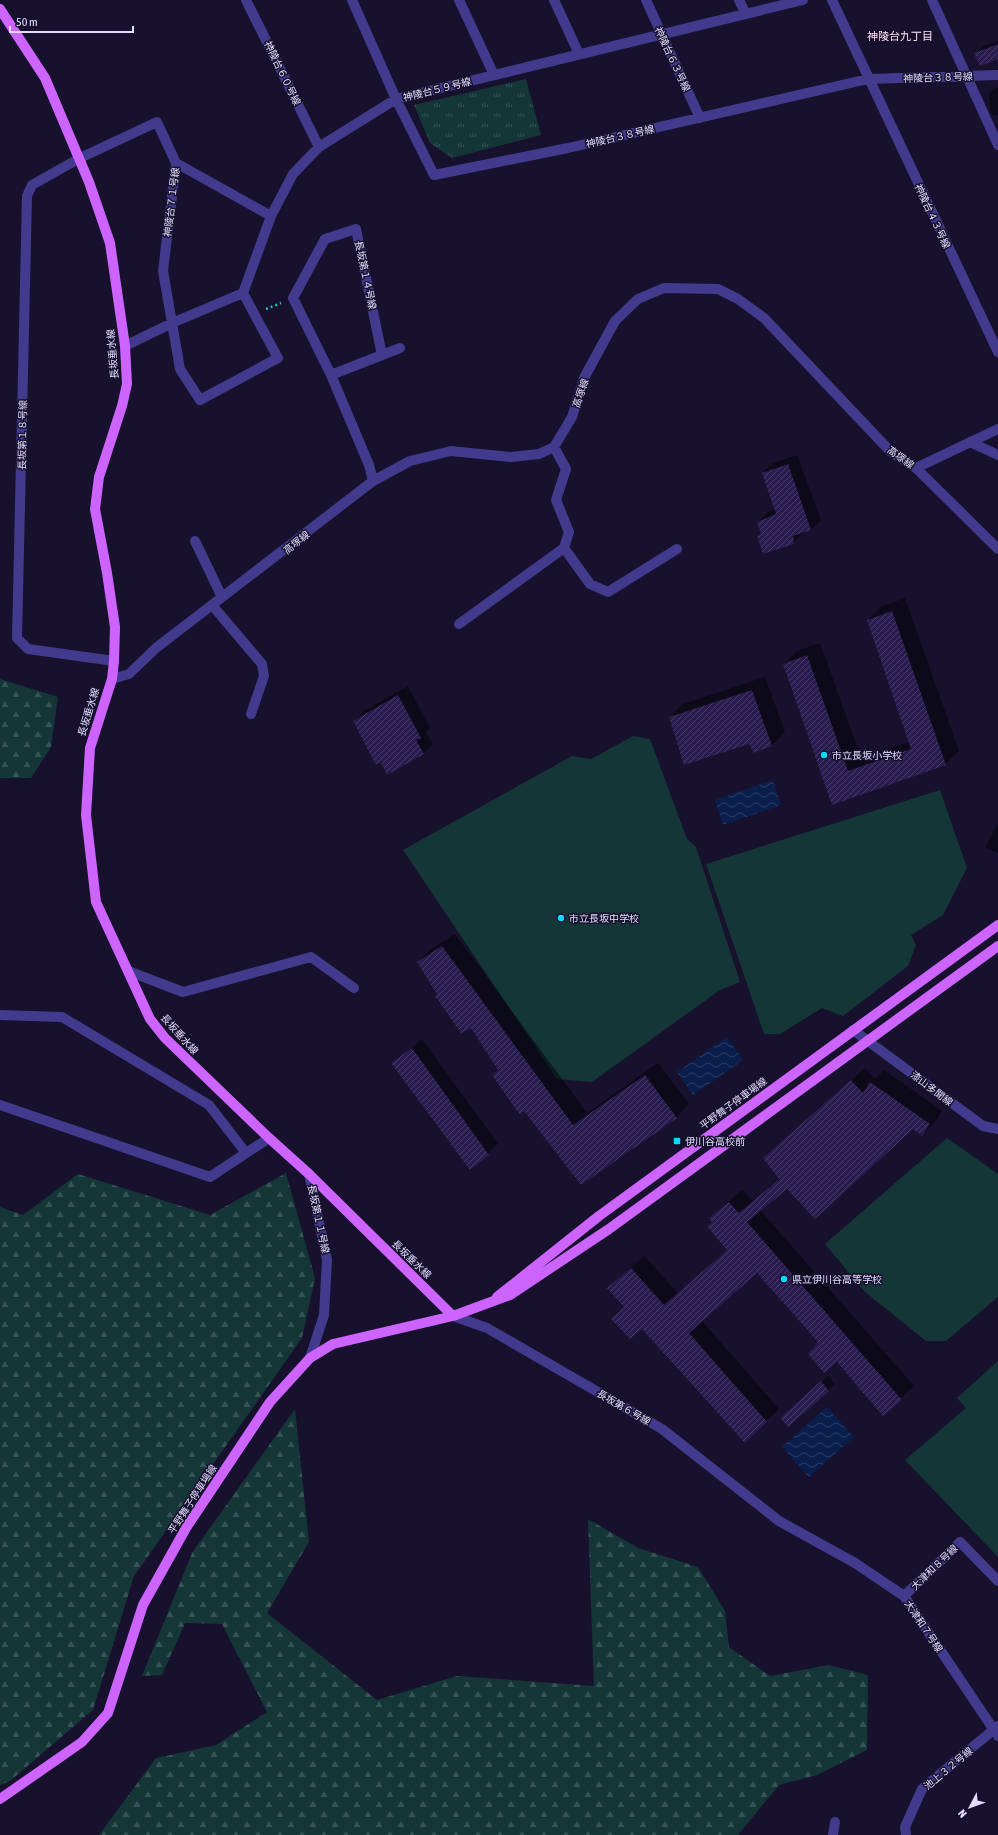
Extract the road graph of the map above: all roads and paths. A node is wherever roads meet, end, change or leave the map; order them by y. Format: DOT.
graph roads {
  1 [pos="246,0"];
  2 [pos="352,0"];
  3 [pos="459,0"];
  4 [pos="554,0"];
  5 [pos="646,0"];
  6 [pos="739,0"];
  7 [pos="803,0"];
  8 [pos="832,0"];
  9 [pos="932,0"];
  10 [pos="0,9"];
  11 [pos="746,14"];
  12 [pos="661,34"];
  13 [pos="578,54"];
  14 [pos="494,75"];
  15 [pos="998,75"];
  16 [pos="967,76"];
  17 [pos="868,79"];
  18 [pos="396,99"];
  19 [pos="700,118"];
  20 [pos="998,145"];
  21 [pos="319,147"];
  22 [pos="80,158"];
  23 [pos="176,163"];
  24 [pos="271,216"];
  25 [pos="243,293"];
  26 [pos="293,298"];
  27 [pos="254,313"];
  28 [pos="172,323"];
  29 [pos="125,346"];
  30 [pos="400,348"];
  31 [pos="998,352"];
  32 [pos="382,355"];
  33 [pos="331,375"];
  34 [pos="998,429"];
  35 [pos="970,442"];
  36 [pos="554,447"];
  37 [pos="998,455"];
  38 [pos="916,468"];
  39 [pos="373,481"];
  40 [pos="195,541"];
  41 [pos="564,548"];
  42 [pos="678,549"];
  43 [pos="998,549"];
  44 [pos="222,597"];
  45 [pos="212,604"];
  46 [pos="459,624"];
  47 [pos="114,661"];
  48 [pos="112,678"];
  49 [pos="251,714"];
  50 [pos="998,925"];
  51 [pos="998,946"];
  52 [pos="128,971"];
  53 [pos="354,988"];
  54 [pos="0,1015"];
  55 [pos="853,1030"];
  56 [pos="868,1040"];
  57 [pos="0,1105"];
  58 [pos="998,1129"];
  59 [pos="268,1138"];
  60 [pos="246,1153"];
  61 [pos="309,1174"];
  62 [pos="486,1305"];
  63 [pos="453,1316"];
  64 [pos="310,1358"];
  65 [pos="779,1521"];
  66 [pos="998,1581"];
  67 [pos="904,1596"];
  68 [pos="996,1731"];
  69 [pos="0,1799"];
  70 [pos="835,1822"];
  71 [pos="833,1835"];
  72 [pos="906,1835"];
  1 -- 21 [label="street, 神陵台６０号線"];
  2 -- 18 [label="street, 神陵台３８号線"];
  3 -- 14 [label="street"];
  4 -- 13 [label="street"];
  5 -- 12 [label="street, 神陵台６３号線"];
  6 -- 11 [label="street"];
  7 -- 11 [label="street, 神陵台５９号線"];
  8 -- 17 [label="street, 神陵台４３号線"];
  9 -- 16 [label="street"];
  10 -- 22 [label="main road, 長坂垂水線"];
  11 -- 12 [label="street, 神陵台５９号線"];
  12 -- 13 [label="street, 神陵台５９号線"];
  12 -- 19 [label="street, 神陵台６３号線"];
  13 -- 14 [label="street, 神陵台５９号線"];
  14 -- 18 [label="street, 神陵台５９号線"];
  15 -- 16 [label="street, 神陵台３８号線"];
  16 -- 17 [label="street, 神陵台３８号線"];
  16 -- 20 [label="street"];
  17 -- 19 [label="street, 神陵台３８号線"];
  17 -- 31 [label="street, 神陵台４３号線"];
  18 -- 19 [label="street, 神陵台３８号線"];
  18 -- 21 [label="street, 神陵台５９号線"];
  21 -- 24 [label="street, 神陵台５９号線"];
  22 -- 23 [label="street, 神陵台７１号線"];
  22 -- 29 [label="main road, 長坂垂水線"];
  22 -- 47 [label="street, 長坂第１８号線"];
  23 -- 24 [label="street"];
  23 -- 28 [label="street, 神陵台７１号線"];
  24 -- 25 [label="street, 神陵台５９号線"];
  25 -- 27 [label="street"];
  25 -- 28 [label="street"];
  26 -- 27 [label="path"];
  26 -- 32 [label="street, 長坂第１４号線"];
  26 -- 33 [label="street"];
  27 -- 28 [label="street, 神陵台７１号線"];
  28 -- 29 [label="street"];
  29 -- 47 [label="main road, 長坂垂水線"];
  30 -- 32 [label="street"];
  32 -- 33 [label="street"];
  33 -- 39 [label="street"];
  34 -- 35 [label="street"];
  35 -- 37 [label="street"];
  35 -- 38 [label="street"];
  36 -- 38 [label="street, 高塚線"];
  36 -- 39 [label="street, 高塚線"];
  36 -- 41 [label="street"];
  38 -- 43 [label="street, 高塚線"];
  39 -- 44 [label="street, 高塚線"];
  40 -- 44 [label="street"];
  41 -- 42 [label="street"];
  41 -- 46 [label="street"];
  44 -- 45 [label="street, 高塚線"];
  45 -- 48 [label="street, 高塚線"];
  45 -- 49 [label="street"];
  47 -- 48 [label="main road, 長坂垂水線"];
  48 -- 52 [label="main road, 長坂垂水線"];
  50 -- 55 [label="main road, 平野舞子停車場線"];
  51 -- 56 [label="main road, 平野舞子停車場線"];
  52 -- 53 [label="street"];
  52 -- 59 [label="main road, 長坂垂水線"];
  54 -- 60 [label="street"];
  55 -- 56 [label="street, 漆山多聞線"];
  55 -- 62 [label="main road, 平野舞子停車場線"];
  56 -- 58 [label="street, 漆山多聞線"];
  56 -- 62 [label="main road, 平野舞子停車場線"];
  57 -- 60 [label="street"];
  59 -- 60 [label="street"];
  59 -- 61 [label="main road, 長坂垂水線"];
  61 -- 63 [label="main road, 長坂垂水線"];
  61 -- 64 [label="street, 長坂第１１号線"];
  62 -- 63 [label="main road, 平野舞子停車場線"];
  63 -- 64 [label="main road, 平野舞子停車場線"];
  63 -- 65 [label="street, 長坂第６号線"];
  64 -- 69 [label="main road, 平野舞子停車場線"];
  65 -- 67 [label="street, 大津和７号線"];
  66 -- 67 [label="street, 大津和８号線"];
  67 -- 68 [label="street, 大津和７号線"];
  68 -- 72 [label="street, 池上３２号線"];
  70 -- 71 [label="street"];
}
